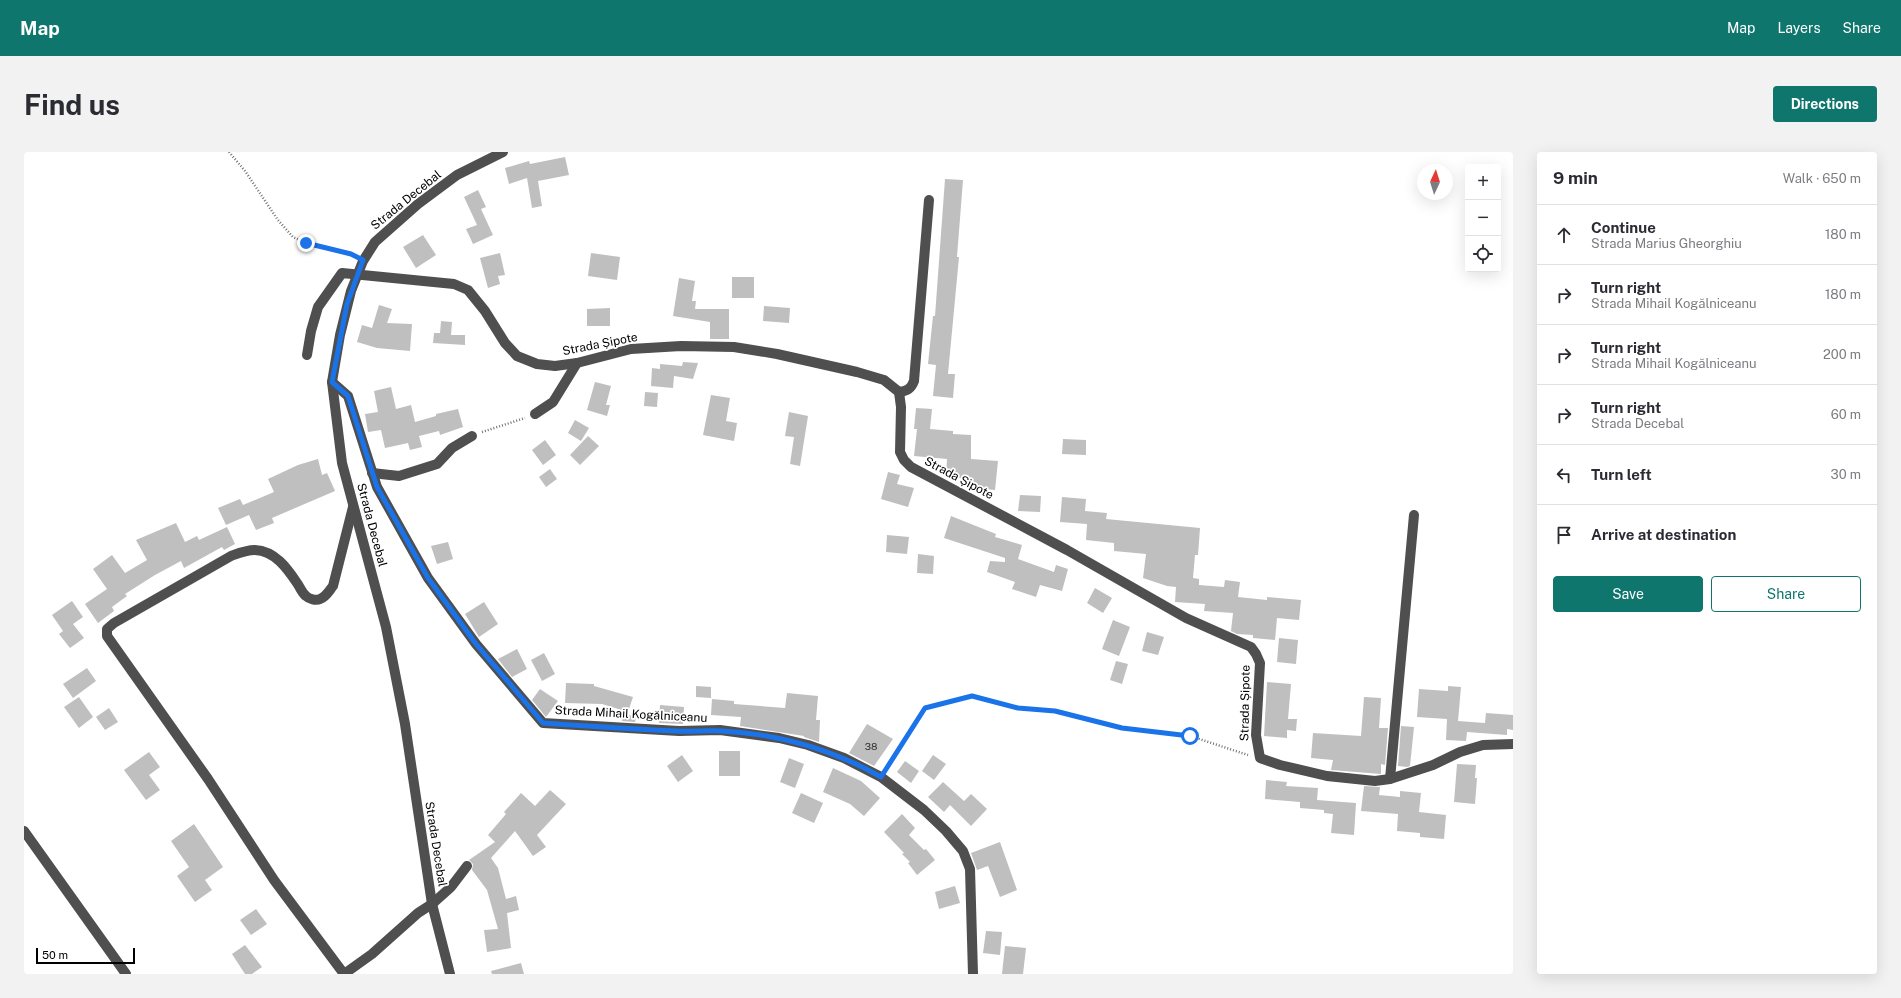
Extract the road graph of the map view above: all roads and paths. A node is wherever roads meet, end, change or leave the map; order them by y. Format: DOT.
graph roads {
  1 [pos="229,152"];
  2 [pos="503,152"];
  3 [pos="929,200"];
  4 [pos="363,260"];
  5 [pos="357,274"];
  6 [pos="306,355"];
  7 [pos="576,362"];
  8 [pos="332,382"];
  9 [pos="898,392"];
  10 [pos="535,414"];
  11 [pos="472,436"];
  12 [pos="372,473"];
  13 [pos="353,504"];
  14 [pos="1414,515"];
  15 [pos="1513,744"];
  16 [pos="1260,758"];
  17 [pos="881,777"];
  18 [pos="1390,779"];
  19 [pos="24,832"];
  20 [pos="467,866"];
  21 [pos="432,904"];
  22 [pos="126,974"];
  23 [pos="344,974"];
  24 [pos="450,974"];
  25 [pos="973,974"];
  1 -- 4 [label="path"];
  2 -- 4 [label="street, Strada Decebal"];
  3 -- 9 [label="street"];
  4 -- 5 [label="street, Strada Decebal"];
  5 -- 6 [label="street, Strada Șipote"];
  5 -- 7 [label="street, Strada Șipote"];
  5 -- 8 [label="street, Strada Decebal"];
  7 -- 9 [label="street, Strada Șipote"];
  7 -- 10 [label="street"];
  8 -- 12 [label="street, Strada Mihail Kogălniceanu"];
  8 -- 13 [label="street, Strada Decebal"];
  9 -- 16 [label="street, Strada Șipote"];
  10 -- 11 [label="path"];
  11 -- 12 [label="street"];
  12 -- 17 [label="street, Strada Mihail Kogălniceanu"];
  13 -- 21 [label="street, Strada Decebal"];
  13 -- 23 [label="street"];
  14 -- 18 [label="street"];
  15 -- 18 [label="street"];
  16 -- 17 [label="path"];
  16 -- 18 [label="street"];
  17 -- 25 [label="street, Strada Mihail Kogălniceanu"];
  19 -- 22 [label="street"];
  20 -- 21 [label="street"];
  21 -- 23 [label="street"];
  21 -- 24 [label="street, Strada Decebal"];
}
